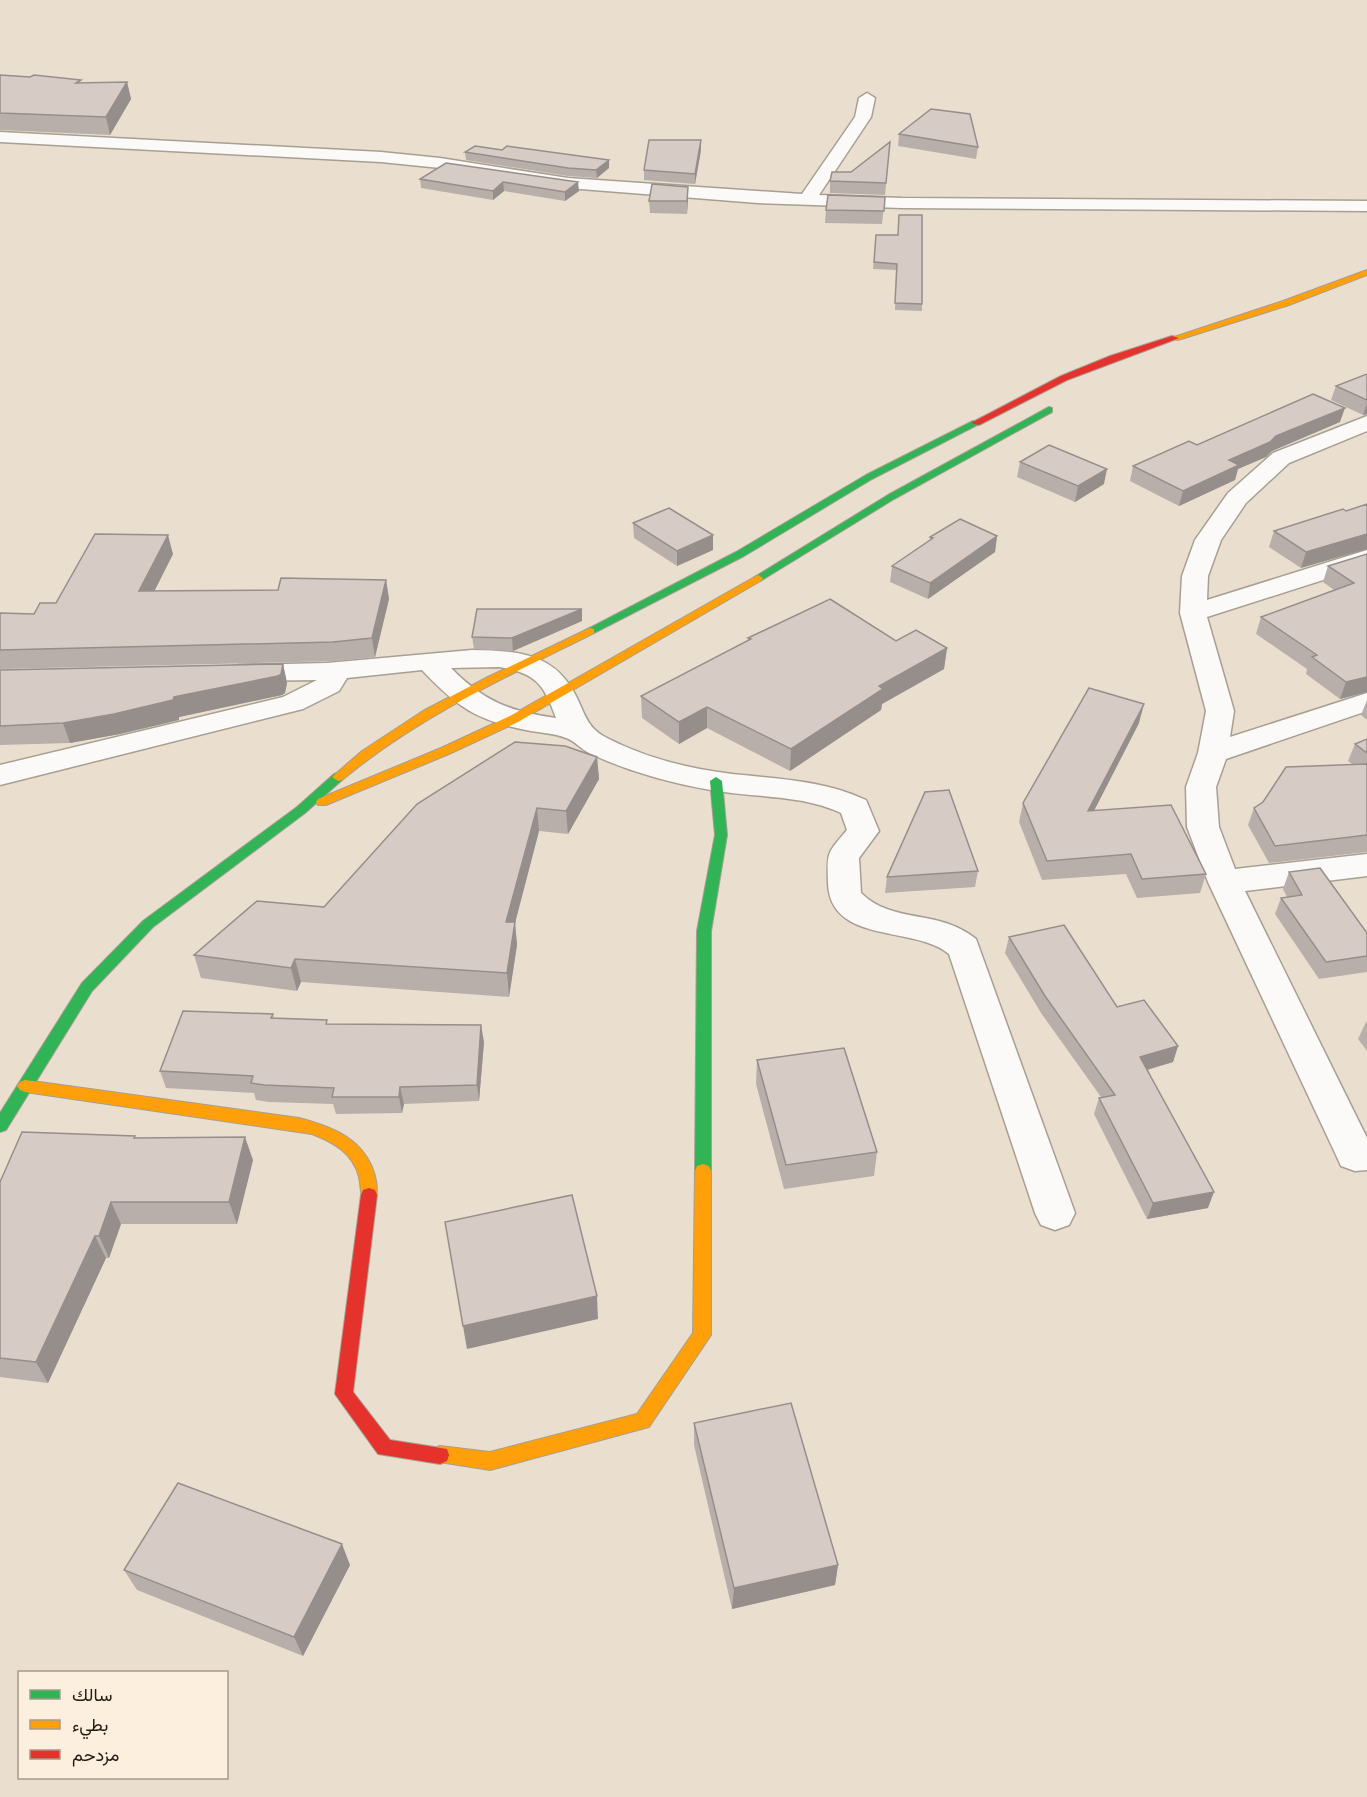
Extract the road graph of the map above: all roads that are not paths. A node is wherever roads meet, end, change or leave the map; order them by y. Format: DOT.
graph roads {
  1 [pos="867,98"];
  2 [pos="0,137"];
  3 [pos="807,200"];
  4 [pos="1367,206"];
  5 [pos="1367,272"];
  6 [pos="1060,405"];
  7 [pos="1367,423"];
  8 [pos="1367,558"];
  9 [pos="1193,613"];
  10 [pos="430,662"];
  11 [pos="524,662"];
  12 [pos="337,670"];
  13 [pos="209,674"];
  14 [pos="460,694"];
  15 [pos="561,694"];
  16 [pos="1367,702"];
  17 [pos="514,719"];
  18 [pos="576,731"];
  19 [pos="1213,753"];
  20 [pos="0,775"];
  21 [pos="716,781"];
  22 [pos="301,810"];
  23 [pos="1367,865"];
  24 [pos="1224,882"];
  25 [pos="25,1086"];
  26 [pos="0,1126"];
  27 [pos="1367,1154"];
  28 [pos="1055,1213"];
  1 -- 3 [label="street"];
  2 -- 3 [label="street"];
  3 -- 4 [label="street"];
  5 -- 11 [label="main road"];
  6 -- 15 [label="main road"];
  7 -- 9 [label="street"];
  8 -- 9 [label="street"];
  9 -- 19 [label="street"];
  10 -- 11 [label="street"];
  10 -- 12 [label="street"];
  10 -- 14 [label="street"];
  11 -- 14 [label="main road"];
  11 -- 15 [label="street"];
  12 -- 13 [label="street"];
  12 -- 20 [label="street"];
  14 -- 17 [label="street"];
  14 -- 22 [label="main road"];
  15 -- 17 [label="main road"];
  15 -- 18 [label="street"];
  16 -- 19 [label="street"];
  17 -- 18 [label="street"];
  17 -- 22 [label="main road"];
  18 -- 21 [label="street"];
  19 -- 24 [label="street"];
  21 -- 25 [label="main road"];
  21 -- 28 [label="street"];
  22 -- 25 [label="main road"];
  23 -- 24 [label="street"];
  24 -- 27 [label="street"];
  25 -- 26 [label="main road"];
}
